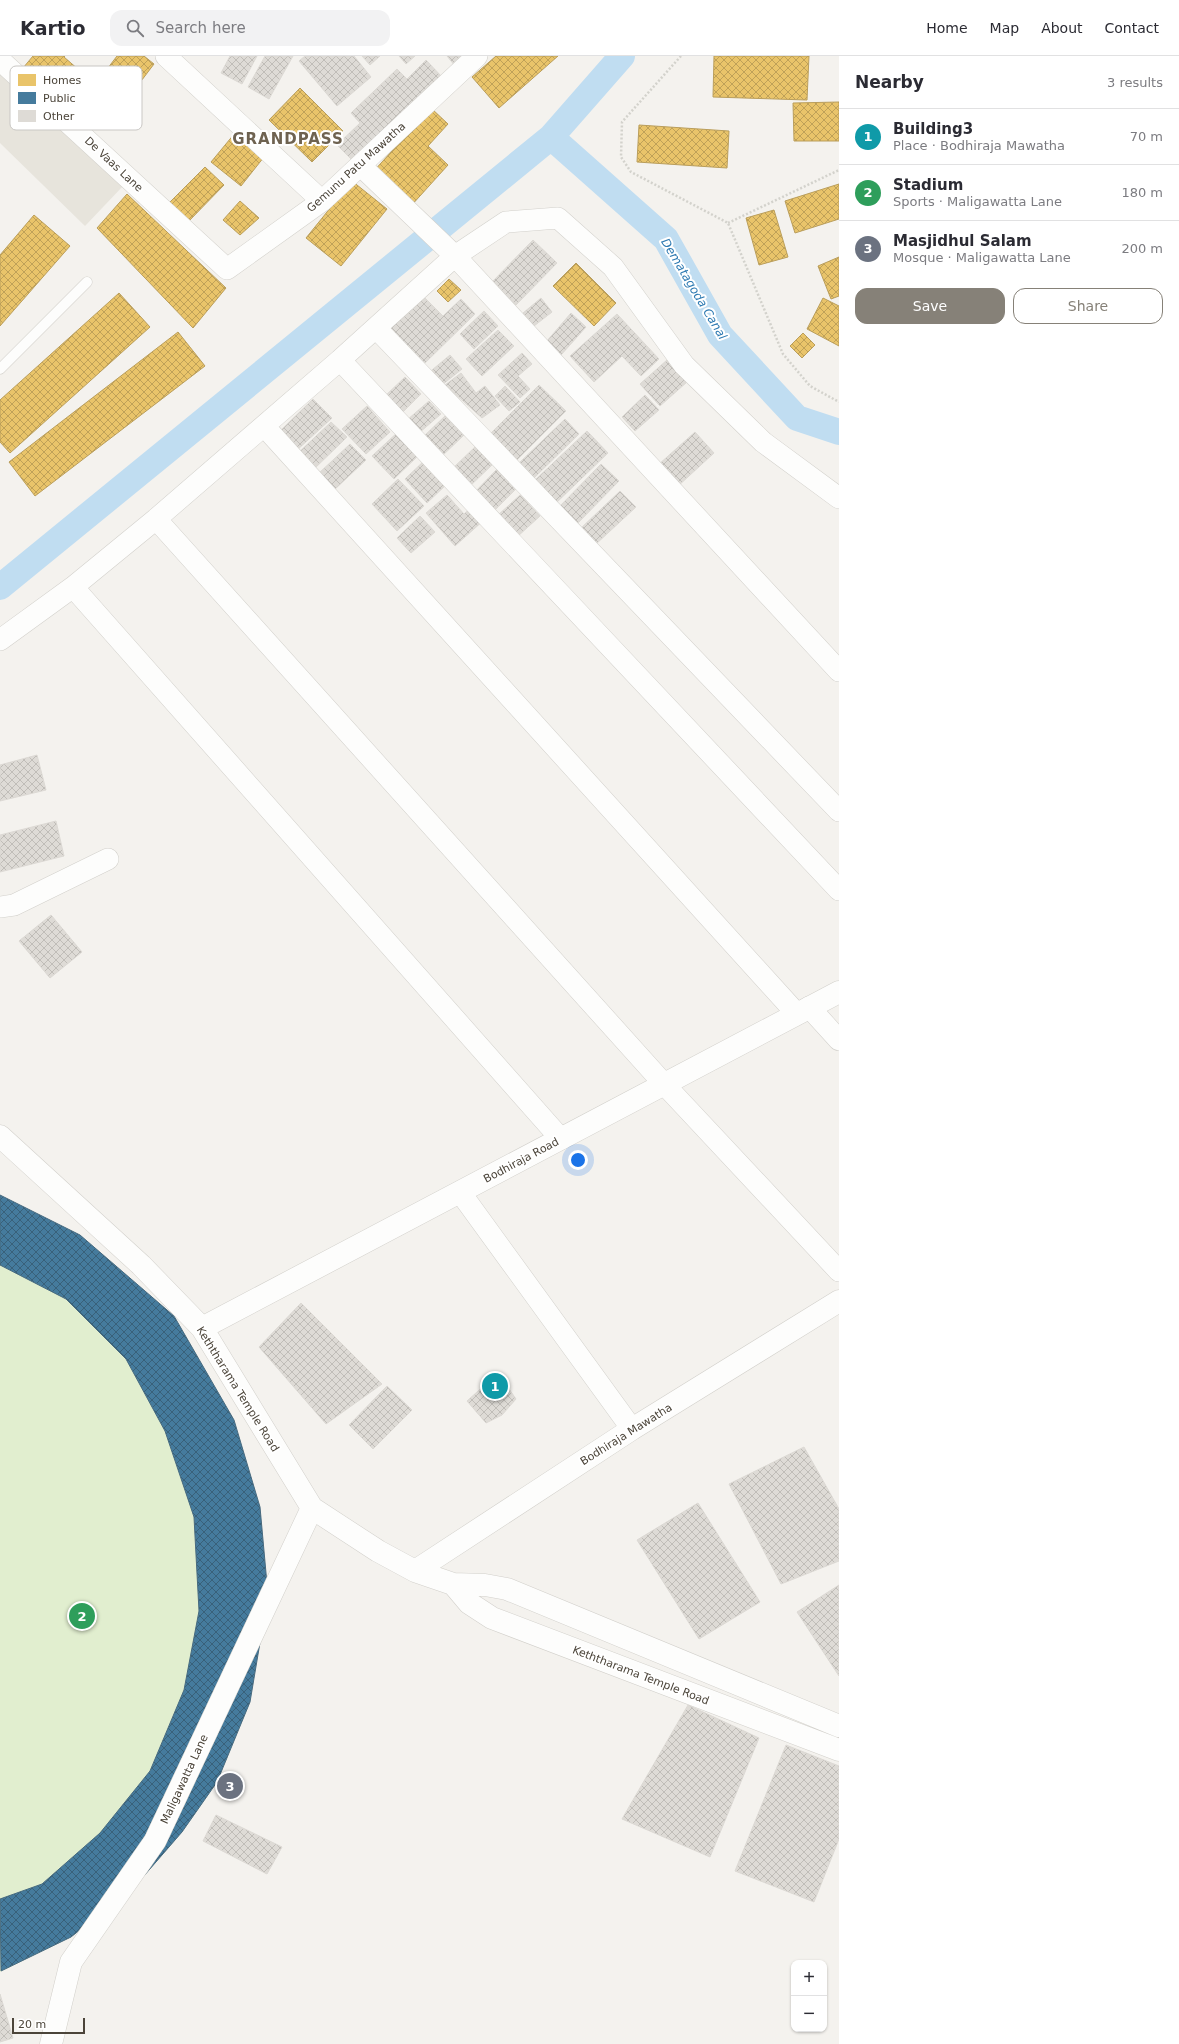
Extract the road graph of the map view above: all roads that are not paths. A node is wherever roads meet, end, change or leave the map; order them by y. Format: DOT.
graph roads {
  1 [pos="166,56"];
  2 [pos="477,56"];
  3 [pos="0,60"];
  4 [pos="10,69"];
  5 [pos="76,130"];
  6 [pos="361,166"];
  7 [pos="322,201"];
  8 [pos="455,256"];
  9 [pos="227,269"];
  10 [pos="87,282"];
  11 [pos="376,328"];
  12 [pos="340,360"];
  13 [pos="0,369"];
  14 [pos="264,426"];
  15 [pos="839,498"];
  16 [pos="156,519"];
  17 [pos="73,587"];
  18 [pos="0,640"];
  19 [pos="839,671"];
  20 [pos="839,811"];
  21 [pos="108,859"];
  22 [pos="839,890"];
  23 [pos="0,908"];
  24 [pos="839,992"];
  25 [pos="803,1011"];
  26 [pos="839,1040"];
  27 [pos="664,1084"];
  28 [pos="0,1136"];
  29 [pos="561,1139"];
  30 [pos="460,1192"];
  31 [pos="839,1270"];
  32 [pos="839,1302"];
  33 [pos="202,1328"];
  34 [pos="632,1429"];
  35 [pos="312,1508"];
  36 [pos="415,1571"];
  37 [pos="453,1584"];
  38 [pos="635,1642"];
  39 [pos="619,1667"];
  40 [pos="839,1726"];
  41 [pos="839,1750"];
  42 [pos="51,2044"];
  1 -- 7 [label="street"];
  2 -- 6 [label="street, Gemunu Patu Mawatha"];
  3 -- 4 [label="street, De Vaas Lane"];
  5 -- 9 [label="street, De Vaas Lane"];
  6 -- 7 [label="street, Gemunu Patu Mawatha"];
  6 -- 8 [label="street"];
  7 -- 9 [label="street, Gemunu Patu Mawatha"];
  8 -- 11 [label="street"];
  8 -- 15 [label="street"];
  8 -- 19 [label="street"];
  10 -- 13 [label="lane"];
  11 -- 12 [label="street"];
  11 -- 20 [label="street"];
  12 -- 14 [label="street"];
  12 -- 22 [label="street"];
  14 -- 16 [label="street"];
  14 -- 25 [label="street"];
  16 -- 17 [label="street"];
  16 -- 27 [label="street"];
  17 -- 18 [label="street"];
  17 -- 29 [label="street"];
  21 -- 23 [label="street"];
  24 -- 25 [label="street, Bodhiraja Road"];
  25 -- 26 [label="street"];
  25 -- 27 [label="street, Bodhiraja Road"];
  27 -- 29 [label="street, Bodhiraja Road"];
  27 -- 31 [label="street"];
  28 -- 33 [label="street, Keththarama Temple Road"];
  29 -- 30 [label="street, Bodhiraja Road"];
  30 -- 33 [label="street, Bodhiraja Road"];
  30 -- 34 [label="street"];
  32 -- 34 [label="street, Bodhiraja Mawatha"];
  33 -- 35 [label="street, Keththarama Temple Road"];
  34 -- 36 [label="street, Bodhiraja Mawatha"];
  35 -- 36 [label="street, Keththarama Temple Road"];
  35 -- 42 [label="street, Maligawatta Lane"];
  36 -- 37 [label="street, Keththarama Temple Road"];
  37 -- 38 [label="street, Keththarama Temple Road"];
  37 -- 39 [label="street, Keththarama Temple Road"];
  38 -- 39 [label="street"];
  38 -- 40 [label="street, Keththarama Temple Road"];
  39 -- 41 [label="street, Keththarama Temple Road"];
}
